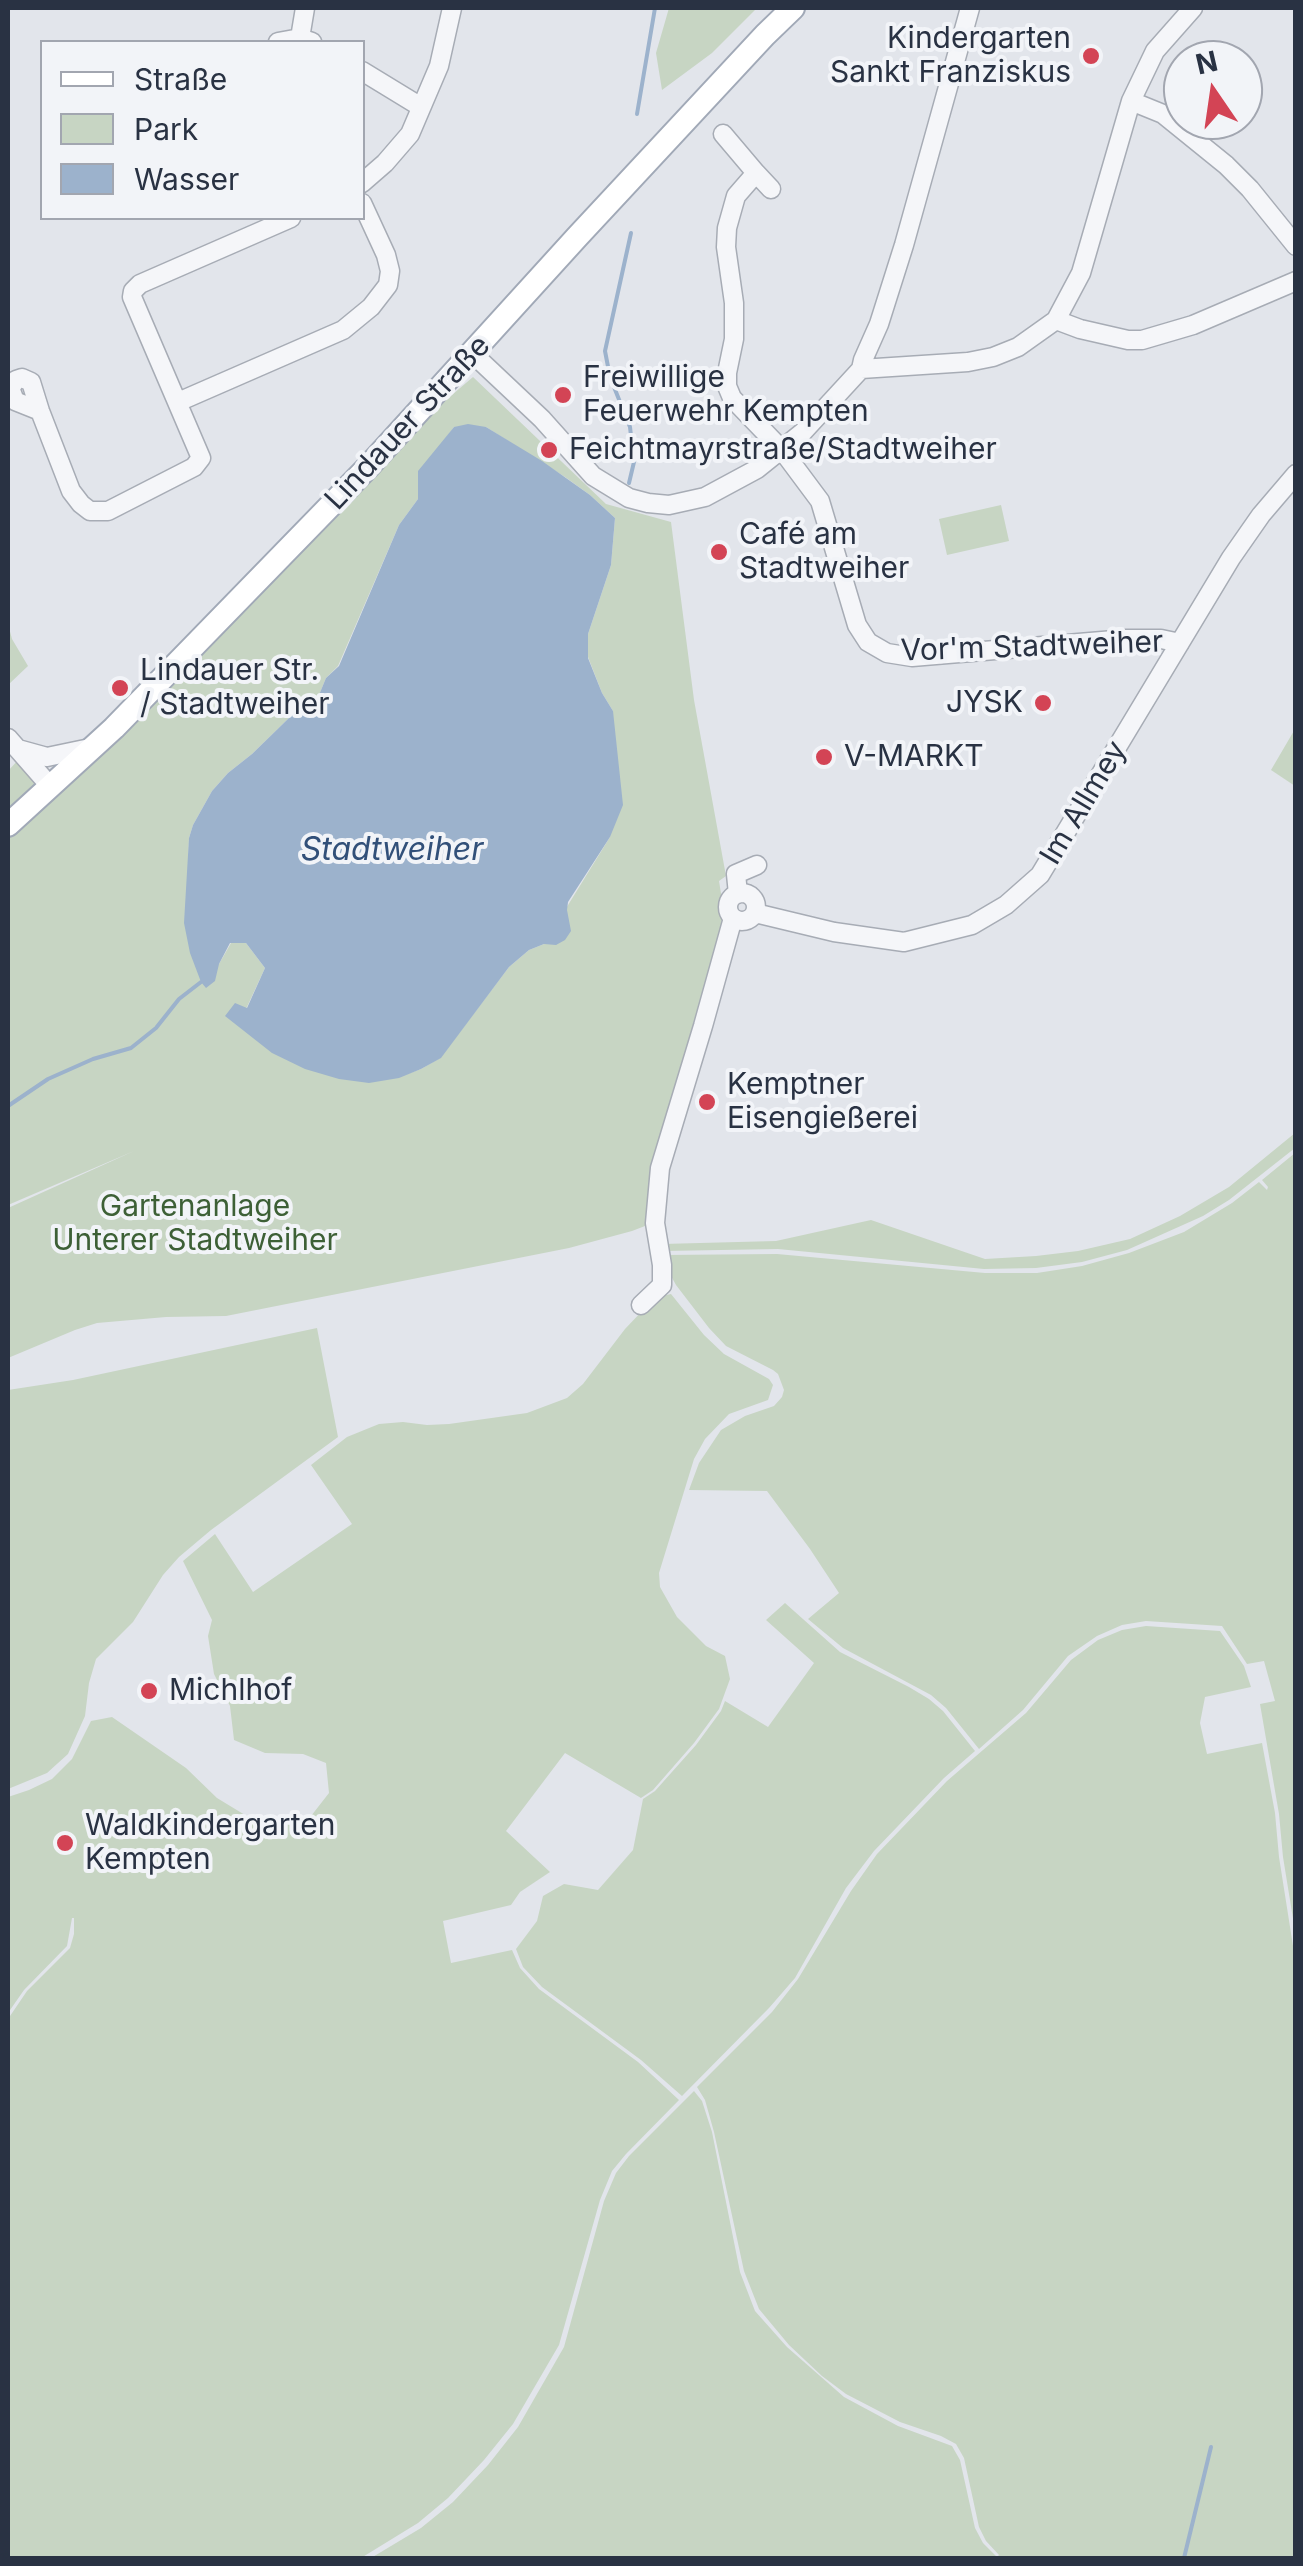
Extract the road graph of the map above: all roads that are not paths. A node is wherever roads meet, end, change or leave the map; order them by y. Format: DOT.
graph roads {
  1 [pos="306,8"];
  2 [pos="452,8"];
  3 [pos="793,8"];
  4 [pos="970,8"];
  5 [pos="1194,8"];
  6 [pos="306,40"];
  7 [pos="365,73"];
  8 [pos="1130,102"];
  9 [pos="421,107"];
  10 [pos="723,134"];
  11 [pos="756,172"];
  12 [pos="365,180"];
  13 [pos="771,189"];
  14 [pos="365,210"];
  15 [pos="286,220"];
  16 [pos="1296,246"];
  17 [pos="1296,281"];
  18 [pos="1056,320"];
  19 [pos="473,354"];
  20 [pos="861,369"];
  21 [pos="178,402"];
  22 [pos="40,411"];
  23 [pos="782,450"];
  24 [pos="1296,474"];
  25 [pos="1180,643"];
  26 [pos="12,743"];
  27 [pos="92,747"];
  28 [pos="50,786"];
  29 [pos="8,825"];
  30 [pos="758,865"];
  31 [pos="738,894"];
  32 [pos="755,912"];
  33 [pos="733,918"];
  34 [pos="641,1305"];
  1 -- 6 [label="street"];
  2 -- 9 [label="street"];
  3 -- 19 [label="main road, Lindauer Straße"];
  4 -- 20 [label="street"];
  5 -- 8 [label="street"];
  7 -- 9 [label="street"];
  8 -- 16 [label="street"];
  8 -- 18 [label="street"];
  9 -- 12 [label="street"];
  10 -- 11 [label="street"];
  11 -- 13 [label="street"];
  11 -- 23 [label="street, Vor'm Stadtweiher"];
  14 -- 21 [label="street"];
  15 -- 21 [label="street"];
  17 -- 18 [label="street"];
  18 -- 20 [label="street"];
  19 -- 23 [label="street"];
  19 -- 27 [label="main road, Lindauer Straße"];
  20 -- 23 [label="street"];
  21 -- 22 [label="street"];
  23 -- 25 [label="street, Vor'm Stadtweiher"];
  24 -- 25 [label="street, Im Allmey"];
  25 -- 32 [label="street, Im Allmey"];
  26 -- 27 [label="street"];
  26 -- 28 [label="street"];
  27 -- 28 [label="main road, Lindauer Straße"];
  28 -- 29 [label="main road, Lindauer Straße"];
  30 -- 31 [label="street"];
  31 -- 32 [label="street"];
  31 -- 33 [label="street"];
  32 -- 33 [label="street, Im Allmey"];
  33 -- 34 [label="street"];
}
